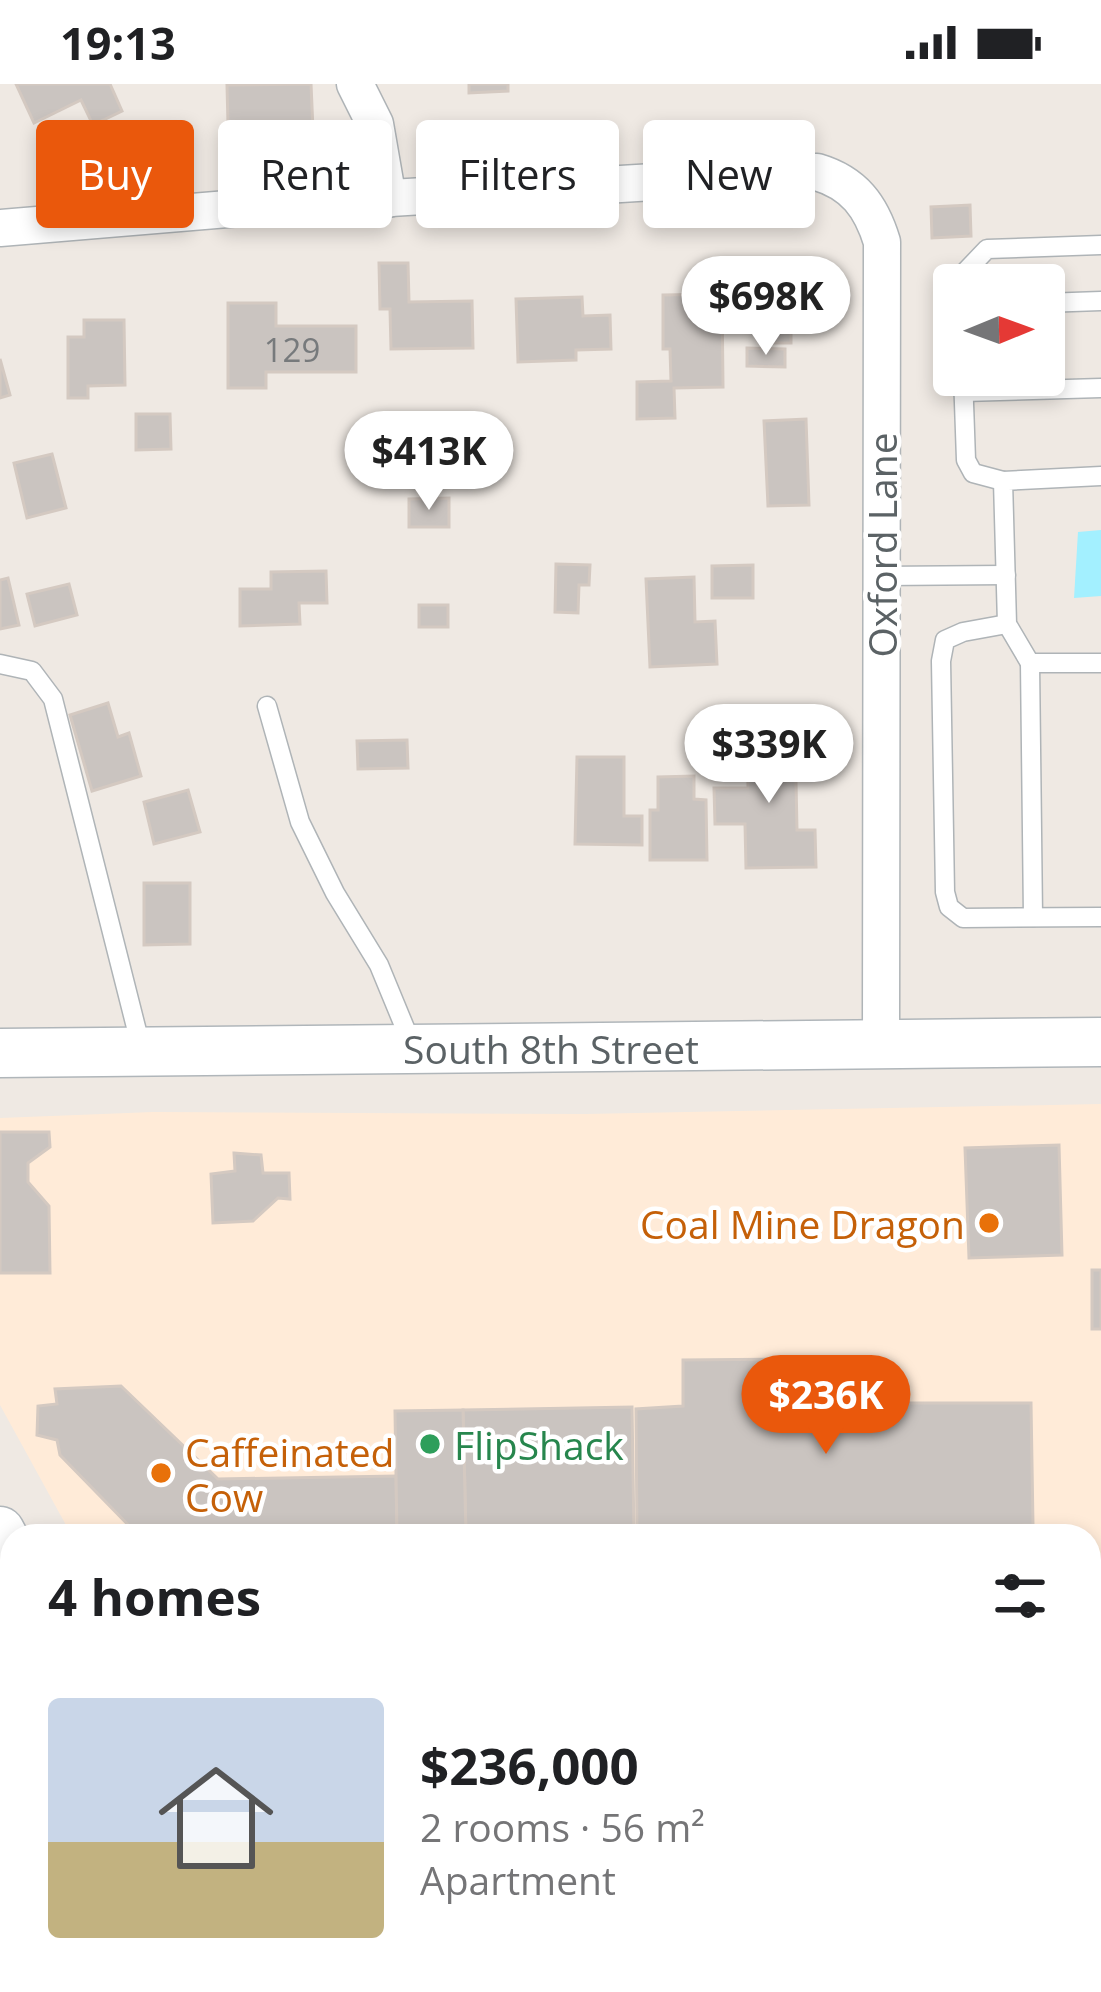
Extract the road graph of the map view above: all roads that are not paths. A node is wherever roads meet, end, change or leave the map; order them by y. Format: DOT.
graph roads {
  1 [pos="355,84"];
  2 [pos="373,120"];
  3 [pos="392,199"];
  4 [pos="218,212"];
  5 [pos="0,228"];
  6 [pos="1101,245"];
  7 [pos="973,264"];
  8 [pos="1101,301"];
  9 [pos="1065,302"];
  10 [pos="1065,387"];
  11 [pos="1101,388"];
  12 [pos="963,396"];
  13 [pos="1101,476"];
  14 [pos="1004,481"];
  15 [pos="1006,575"];
  16 [pos="881,576"];
  17 [pos="1007,624"];
  18 [pos="1030,663"];
  19 [pos="1101,663"];
  20 [pos="0,664"];
  21 [pos="267,706"];
  22 [pos="1101,916"];
  23 [pos="1034,917"];
  24 [pos="1101,1042"];
  25 [pos="881,1045"];
  26 [pos="413,1049"];
  27 [pos="67,1052"];
  28 [pos="142,1052"];
  29 [pos="0,1053"];
  30 [pos="0,1079"];
  1 -- 2 [label="street"];
  3 -- 16 [label="street, Oxford Lane"];
  4 -- 5 [label="street"];
  6 -- 7 [label="lane"];
  8 -- 9 [label="lane"];
  10 -- 11 [label="lane"];
  12 -- 14 [label="lane"];
  13 -- 14 [label="lane"];
  14 -- 15 [label="lane"];
  15 -- 16 [label="lane"];
  15 -- 17 [label="lane"];
  16 -- 25 [label="street, Oxford Lane"];
  17 -- 18 [label="lane"];
  17 -- 23 [label="lane"];
  18 -- 19 [label="lane"];
  18 -- 23 [label="lane"];
  20 -- 28 [label="lane"];
  21 -- 26 [label="lane"];
  22 -- 23 [label="lane"];
  24 -- 25 [label="main road, South 8th Street"];
  25 -- 26 [label="main road, South 8th Street"];
  26 -- 28 [label="main road, South 8th Street"];
  27 -- 28 [label="main road, South 8th Street"];
  27 -- 29 [label="main road, South 8th Street"];
  27 -- 30 [label="main road"];
}
